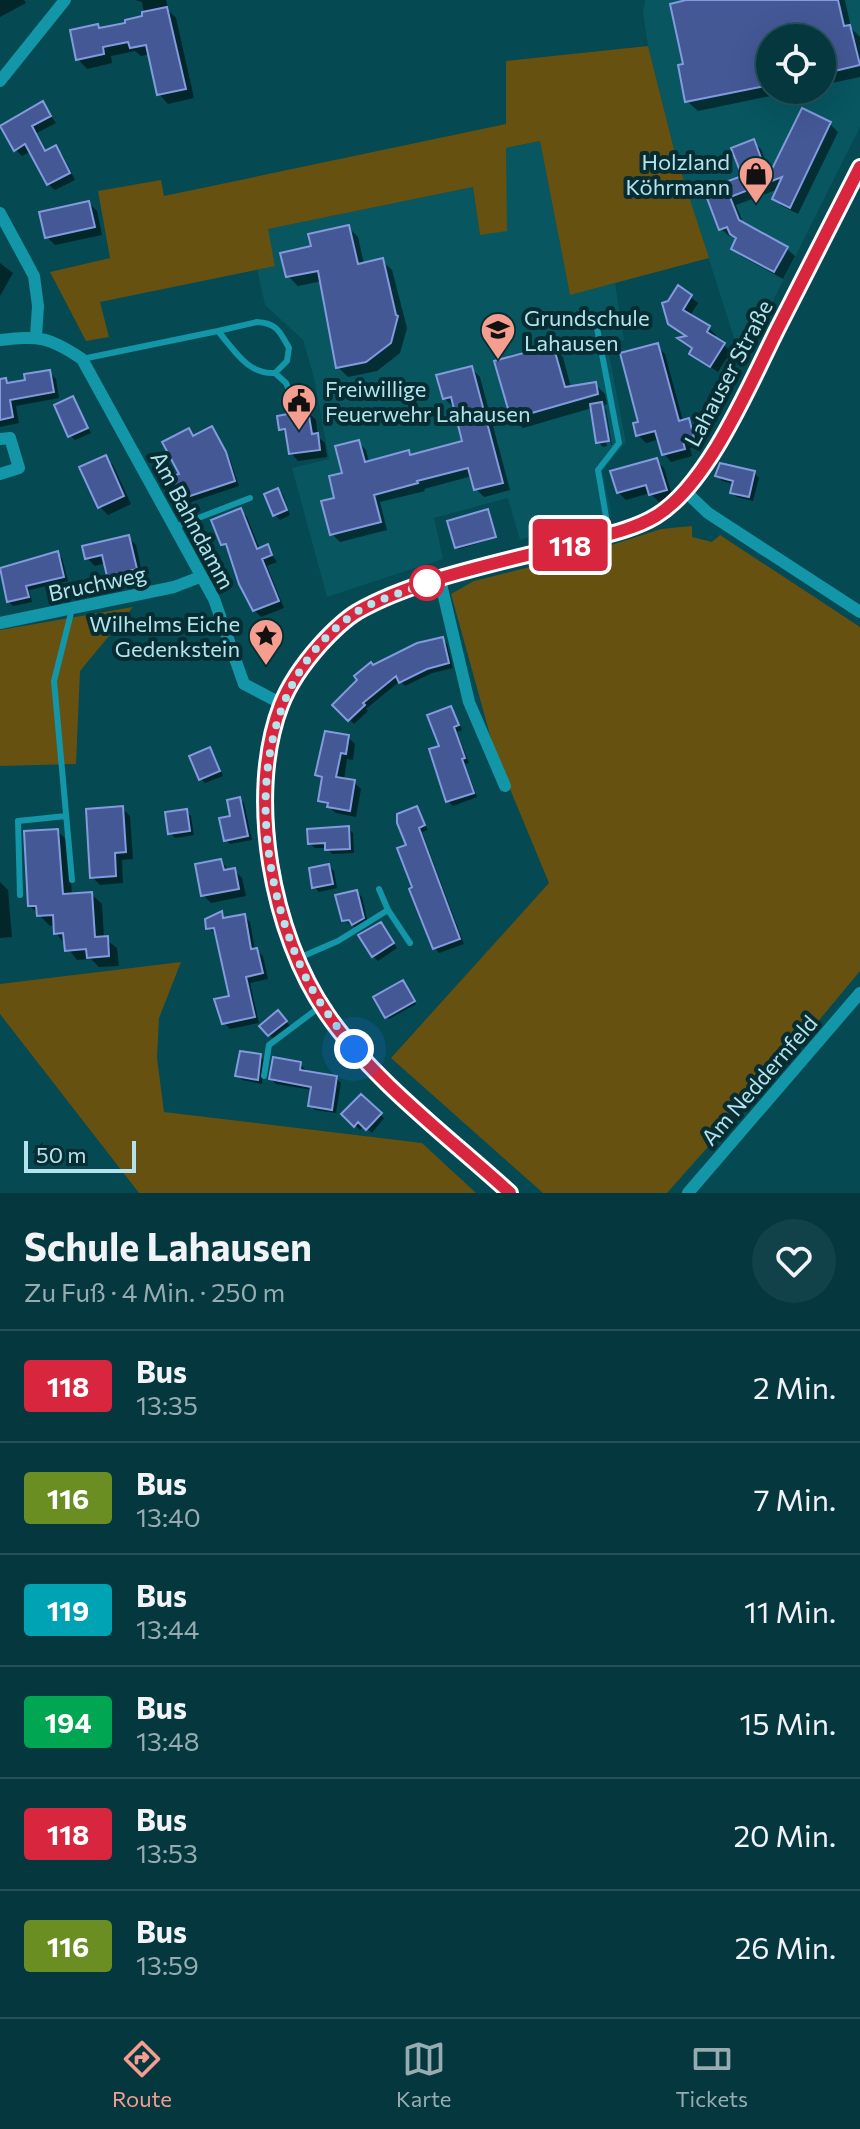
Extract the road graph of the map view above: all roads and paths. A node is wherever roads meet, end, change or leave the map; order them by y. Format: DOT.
graph roads {
  1 [pos="65,0"];
  2 [pos="0,81"];
  3 [pos="860,167"];
  4 [pos="0,213"];
  5 [pos="596,323"];
  6 [pos="218,331"];
  7 [pos="36,336"];
  8 [pos="0,340"];
  9 [pos="82,359"];
  10 [pos="275,373"];
  11 [pos="296,406"];
  12 [pos="0,439"];
  13 [pos="0,474"];
  14 [pos="685,491"];
  15 [pos="250,498"];
  16 [pos="175,527"];
  17 [pos="609,534"];
  18 [pos="200,577"];
  19 [pos="440,580"];
  20 [pos="72,609"];
  21 [pos="860,612"];
  22 [pos="0,623"];
  23 [pos="282,704"];
  24 [pos="505,786"];
  25 [pos="66,816"];
  26 [pos="72,880"];
  27 [pos="379,889"];
  28 [pos="20,895"];
  29 [pos="388,910"];
  30 [pos="410,943"];
  31 [pos="298,959"];
  32 [pos="860,993"];
  33 [pos="322,1006"];
  34 [pos="264,1076"];
  35 [pos="510,1193"];
  36 [pos="688,1193"];
  1 -- 2 [label="street"];
  3 -- 14 [label="street, Lahauser Straße"];
  4 -- 7 [label="street"];
  5 -- 17 [label="lane"];
  6 -- 9 [label="lane"];
  6 -- 10 [label="lane"];
  6 -- 10 [label="lane"];
  7 -- 8 [label="street"];
  7 -- 9 [label="street, Am Bahndamm"];
  9 -- 16 [label="street, Am Bahndamm"];
  10 -- 11 [label="lane"];
  12 -- 13 [label="street"];
  14 -- 17 [label="street, Lahauser Straße"];
  14 -- 21 [label="street"];
  15 -- 16 [label="lane"];
  16 -- 18 [label="street, Am Bahndamm"];
  17 -- 19 [label="street, Lahauser Straße"];
  18 -- 20 [label="street, Bruchweg"];
  18 -- 23 [label="street, Am Bahndamm"];
  19 -- 23 [label="street, Lahauser Straße"];
  19 -- 24 [label="street"];
  20 -- 22 [label="street, Bruchweg"];
  20 -- 25 [label="lane"];
  23 -- 31 [label="street, Lahauser Straße"];
  25 -- 26 [label="lane"];
  25 -- 28 [label="lane"];
  27 -- 29 [label="lane"];
  29 -- 30 [label="lane"];
  29 -- 31 [label="lane"];
  31 -- 33 [label="street, Lahauser Straße"];
  32 -- 36 [label="street, Am Neddernfeld"];
  33 -- 34 [label="lane"];
  33 -- 35 [label="street, Lahauser Straße"];
}
